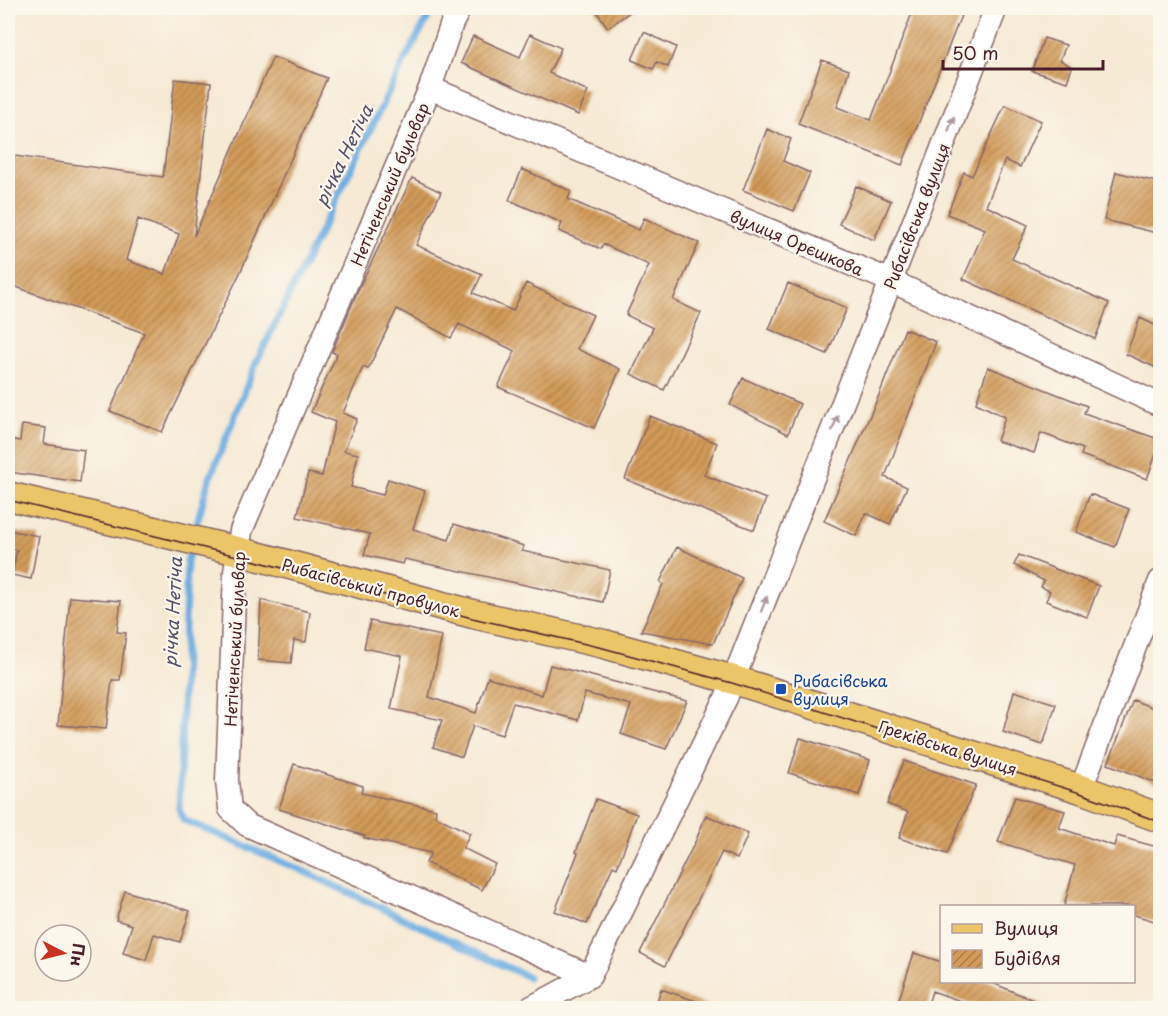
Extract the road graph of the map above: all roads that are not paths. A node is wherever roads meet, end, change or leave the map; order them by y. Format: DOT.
graph roads {
  1 [pos="460,8"];
  2 [pos="996,8"];
  3 [pos="430,88"];
  4 [pos="891,281"];
  5 [pos="1161,405"];
  6 [pos="8,496"];
  7 [pos="238,551"];
  8 [pos="1161,581"];
  9 [pos="738,669"];
  10 [pos="1081,789"];
  11 [pos="1161,818"];
  12 [pos="590,976"];
  13 [pos="530,1008"];
  1 -- 3 [label="street, Нетіченський бульвар"];
  4 -- 2 [label="street, Рибасівська вулиця, one-way"];
  3 -- 4 [label="street, вулиця Орєшкова"];
  3 -- 7 [label="street, Нетіченський бульвар"];
  4 -- 5 [label="street, вулиця Орєшкова"];
  9 -- 4 [label="street, Рибасівська вулиця, one-way"];
  6 -- 7 [label="main road, Рибасівський провулок"];
  7 -- 9 [label="main road, Рибасівський провулок"];
  7 -- 12 [label="street, Нетіченський бульвар"];
  8 -- 10 [label="street"];
  9 -- 10 [label="main road, Греківська вулиця"];
  9 -- 12 [label="street"];
  10 -- 11 [label="main road, Греківська вулиця"];
  12 -- 13 [label="street"];
}
